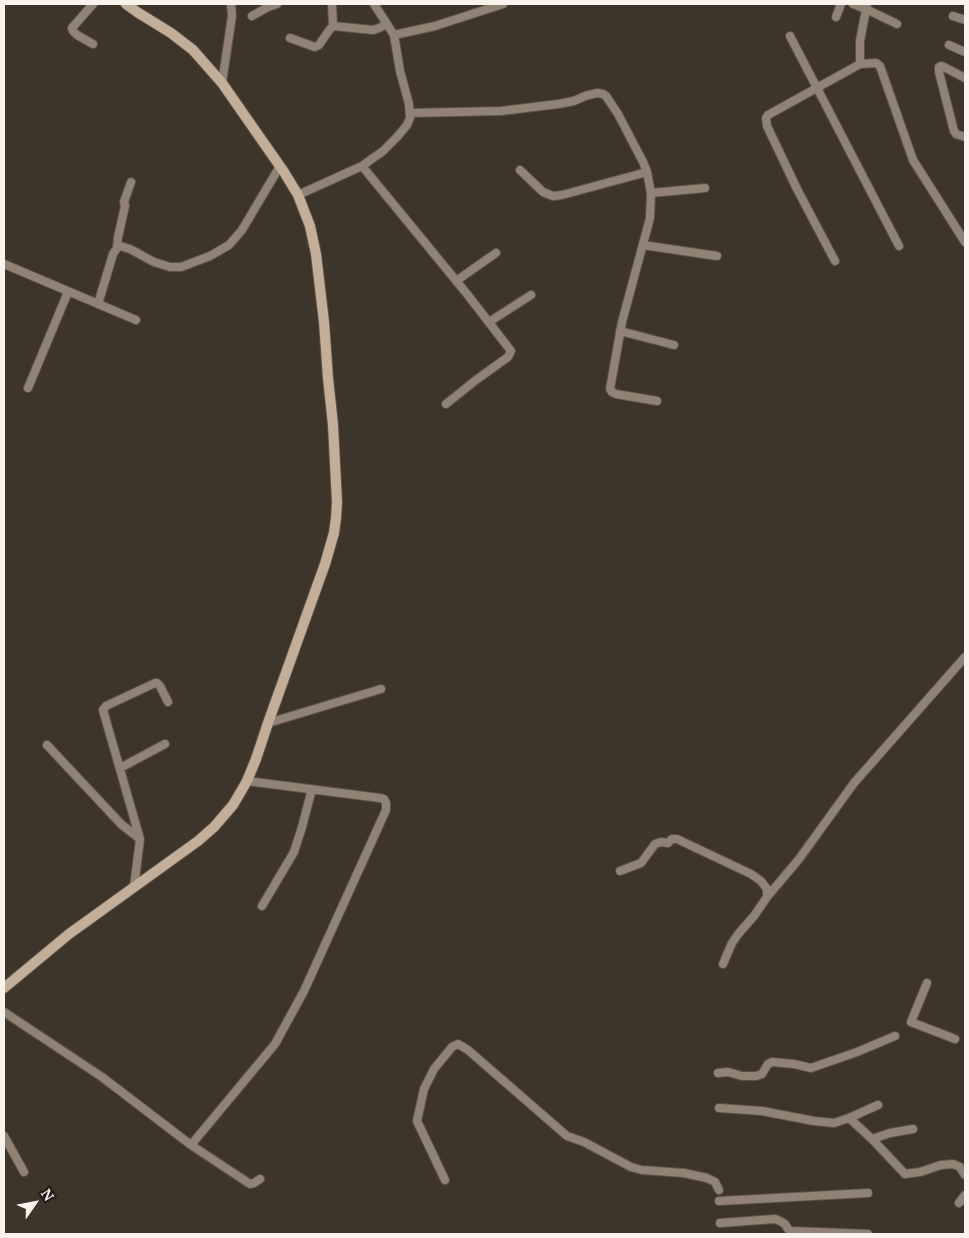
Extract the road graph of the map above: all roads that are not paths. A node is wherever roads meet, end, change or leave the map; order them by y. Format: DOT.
graph roads {
  1 [pos="94,4"];
  2 [pos="126,4"];
  3 [pos="231,4"];
  4 [pos="277,4"];
  5 [pos="332,4"];
  6 [pos="374,4"];
  7 [pos="502,4"];
  8 [pos="841,4"];
  9 [pos="853,4"];
  10 [pos="866,6"];
  11 [pos="252,16"];
  12 [pos="953,16"];
  13 [pos="836,17"];
  14 [pos="965,20"];
  15 [pos="387,24"];
  16 [pos="897,24"];
  17 [pos="334,26"];
  18 [pos="394,35"];
  19 [pos="790,36"];
  20 [pos="290,38"];
  21 [pos="93,44"];
  22 [pos="949,45"];
  23 [pos="965,52"];
  24 [pos="860,64"];
  25 [pos="965,78"];
  26 [pos="222,83"];
  27 [pos="818,87"];
  28 [pos="410,113"];
  29 [pos="965,137"];
  30 [pos="280,166"];
  31 [pos="362,166"];
  32 [pos="520,170"];
  33 [pos="647,172"];
  34 [pos="131,182"];
  35 [pos="705,188"];
  36 [pos="651,193"];
  37 [pos="298,195"];
  38 [pos="965,242"];
  39 [pos="642,245"];
  40 [pos="899,246"];
  41 [pos="117,248"];
  42 [pos="496,253"];
  43 [pos="717,256"];
  44 [pos="836,261"];
  45 [pos="4,264"];
  46 [pos="456,281"];
  47 [pos="68,292"];
  48 [pos="531,295"];
  49 [pos="98,304"];
  50 [pos="136,320"];
  51 [pos="489,322"];
  52 [pos="620,331"];
  53 [pos="674,345"];
  54 [pos="28,388"];
  55 [pos="657,401"];
  56 [pos="446,404"];
  57 [pos="965,657"];
  58 [pos="381,689"];
  59 [pos="168,702"];
  60 [pos="268,723"];
  61 [pos="165,744"];
  62 [pos="47,745"];
  63 [pos="120,768"];
  64 [pos="248,781"];
  65 [pos="312,789"];
  66 [pos="140,839"];
  67 [pos="620,871"];
  68 [pos="134,887"];
  69 [pos="767,897"];
  70 [pos="262,906"];
  71 [pos="723,964"];
  72 [pos="927,983"];
  73 [pos="4,988"];
  74 [pos="4,1012"];
  75 [pos="895,1036"];
  76 [pos="955,1040"];
  77 [pos="718,1074"];
  78 [pos="878,1106"];
  79 [pos="719,1108"];
  80 [pos="850,1118"];
  81 [pos="913,1129"];
  82 [pos="4,1136"];
  83 [pos="872,1139"];
  84 [pos="191,1145"];
  85 [pos="24,1172"];
  86 [pos="965,1175"];
  87 [pos="260,1179"];
  88 [pos="445,1180"];
  89 [pos="719,1190"];
  90 [pos="868,1193"];
  91 [pos="965,1195"];
  92 [pos="719,1201"];
  93 [pos="959,1203"];
  94 [pos="720,1224"];
  95 [pos="868,1234"];
  1 -- 21 [label="street"];
  2 -- 26 [label="street"];
  3 -- 26 [label="street"];
  4 -- 11 [label="street"];
  5 -- 17 [label="street"];
  6 -- 15 [label="street"];
  7 -- 18 [label="street"];
  8 -- 13 [label="street"];
  9 -- 10 [label="street"];
  10 -- 16 [label="street"];
  10 -- 24 [label="street"];
  12 -- 14 [label="street"];
  15 -- 17 [label="street"];
  15 -- 18 [label="street"];
  17 -- 20 [label="street"];
  18 -- 28 [label="street"];
  19 -- 27 [label="street"];
  22 -- 23 [label="street"];
  24 -- 27 [label="street"];
  24 -- 38 [label="street"];
  25 -- 29 [label="street"];
  26 -- 30 [label="street"];
  27 -- 40 [label="street"];
  27 -- 44 [label="street"];
  28 -- 31 [label="street"];
  28 -- 33 [label="street"];
  30 -- 37 [label="street"];
  30 -- 41 [label="street"];
  31 -- 37 [label="street"];
  31 -- 46 [label="street"];
  32 -- 33 [label="street"];
  33 -- 36 [label="street"];
  34 -- 41 [label="street"];
  35 -- 36 [label="street"];
  36 -- 39 [label="street"];
  37 -- 60 [label="street"];
  39 -- 43 [label="street"];
  39 -- 52 [label="street"];
  41 -- 49 [label="street"];
  42 -- 46 [label="street"];
  45 -- 47 [label="street"];
  46 -- 51 [label="street"];
  47 -- 49 [label="street"];
  47 -- 54 [label="street"];
  48 -- 51 [label="street"];
  49 -- 50 [label="street"];
  51 -- 56 [label="street"];
  52 -- 53 [label="street"];
  52 -- 55 [label="street"];
  57 -- 69 [label="street"];
  58 -- 60 [label="street"];
  59 -- 63 [label="street"];
  60 -- 64 [label="street"];
  61 -- 63 [label="street"];
  62 -- 66 [label="street"];
  63 -- 66 [label="street"];
  64 -- 65 [label="street"];
  64 -- 68 [label="street"];
  65 -- 70 [label="street"];
  65 -- 84 [label="street"];
  66 -- 68 [label="street"];
  67 -- 69 [label="street"];
  68 -- 73 [label="street"];
  69 -- 71 [label="street"];
  72 -- 76 [label="street"];
  74 -- 84 [label="street"];
  75 -- 77 [label="street"];
  78 -- 80 [label="street"];
  79 -- 80 [label="street"];
  80 -- 83 [label="street"];
  81 -- 83 [label="street"];
  82 -- 85 [label="street"];
  83 -- 86 [label="street"];
  84 -- 87 [label="street"];
  88 -- 89 [label="street"];
  90 -- 92 [label="street"];
  91 -- 93 [label="street"];
  94 -- 95 [label="street"];
}
